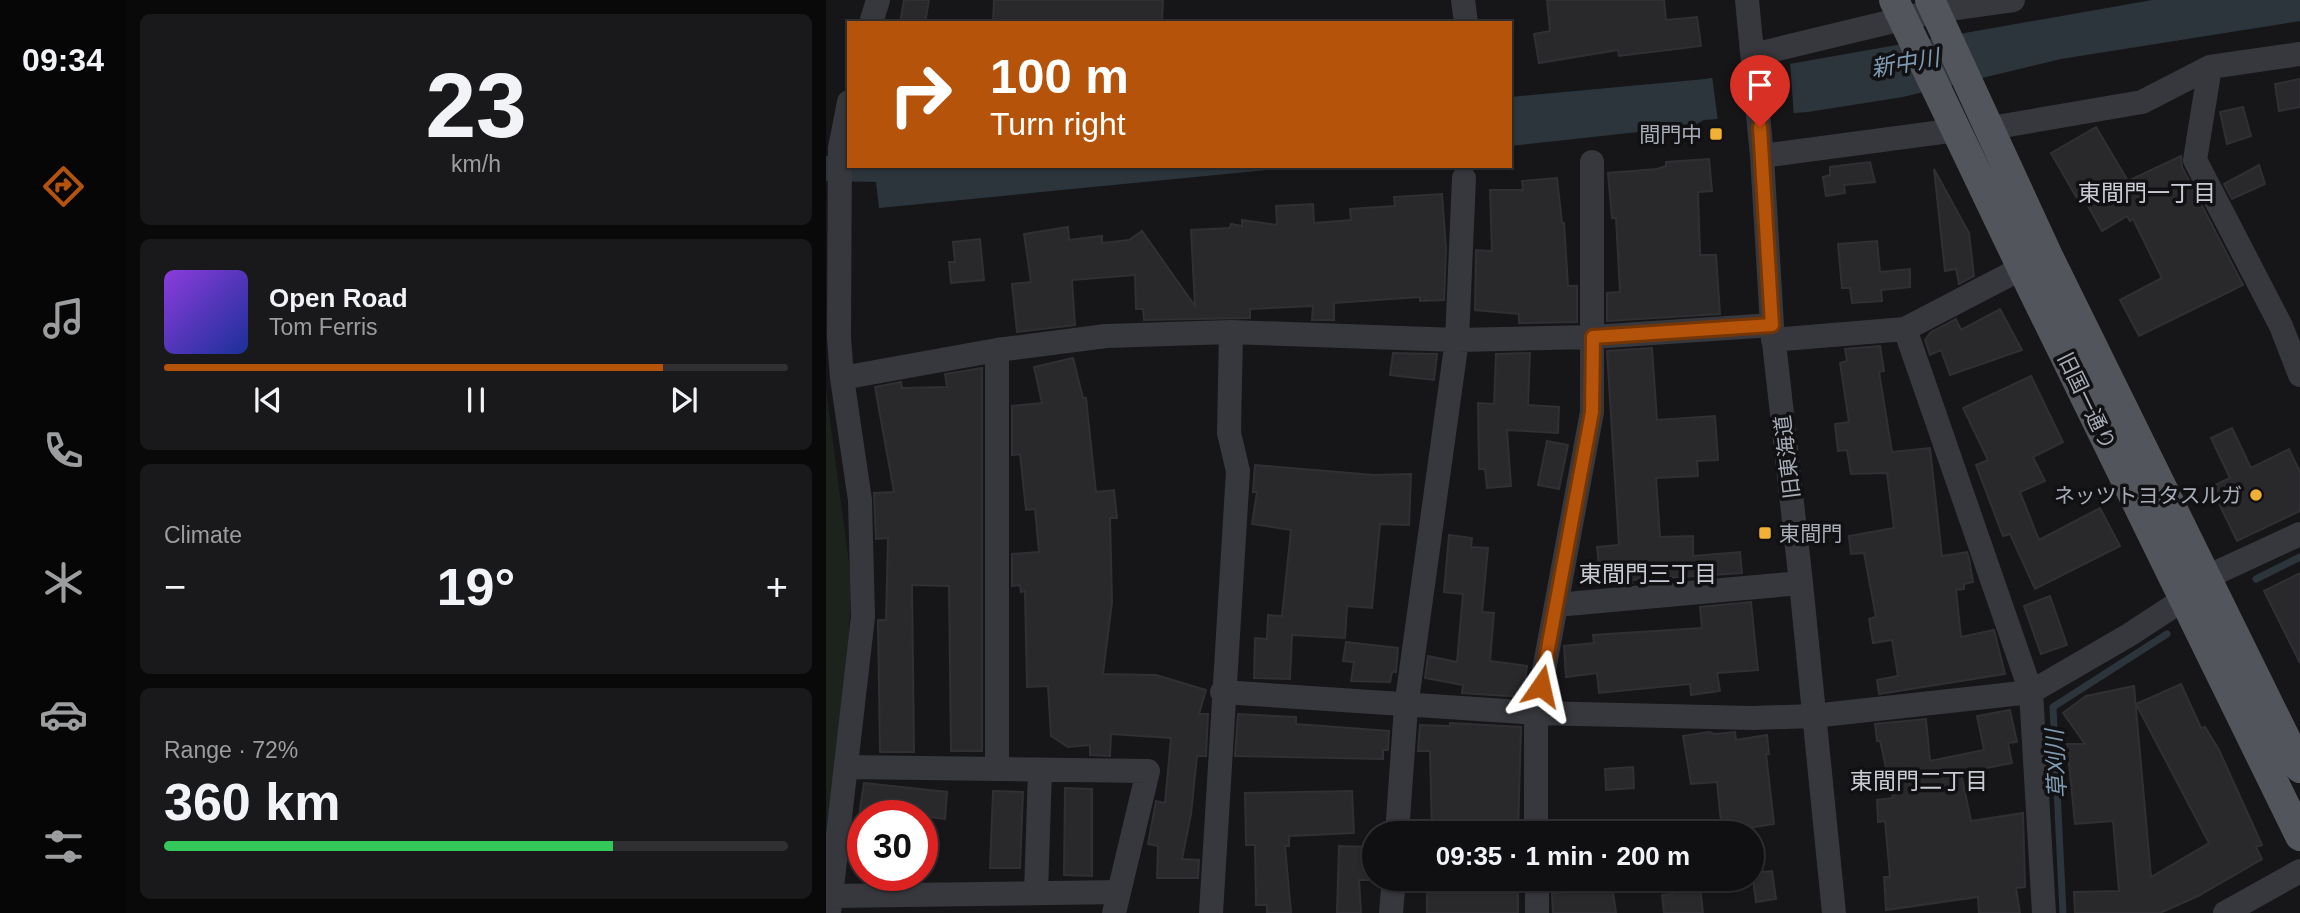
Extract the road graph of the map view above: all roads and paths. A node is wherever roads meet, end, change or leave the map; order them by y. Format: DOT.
graph roads {
  1 [pos="878,0"];
  2 [pos="1462,0"];
  3 [pos="1747,0"];
  4 [pos="2013,0"];
  5 [pos="1899,10"];
  6 [pos="1936,13"];
  7 [pos="872,21"];
  8 [pos="1466,21"];
  9 [pos="2300,54"];
  10 [pos="1753,55"];
  11 [pos="2210,67"];
  12 [pos="847,113"];
  13 [pos="1986,120"];
  14 [pos="1953,123"];
  15 [pos="1762,156"];
  16 [pos="1592,162"];
  17 [pos="1464,178"];
  18 [pos="2022,268"];
  19 [pos="2290,322"];
  20 [pos="1905,329"];
  21 [pos="1231,332"];
  22 [pos="1772,333"];
  23 [pos="1593,337"];
  24 [pos="1457,340"];
  25 [pos="997,350"];
  26 [pos="2300,375"];
  27 [pos="842,378"];
  28 [pos="2300,534"];
  29 [pos="2207,577"];
  30 [pos="1801,583"];
  31 [pos="2184,599"];
  32 [pos="1556,605"];
  33 [pos="1222,692"];
  34 [pos="2031,692"];
  35 [pos="1406,706"];
  36 [pos="1536,713"];
  37 [pos="1813,716"];
  38 [pos="847,767"];
  39 [pos="2300,768"];
  40 [pos="997,769"];
  41 [pos="1041,770"];
  42 [pos="1398,821"];
  43 [pos="1536,821"];
  44 [pos="2300,836"];
  45 [pos="2300,871"];
  46 [pos="1393,891"];
  47 [pos="1537,891"];
  48 [pos="1036,893"];
  49 [pos="1116,902"];
  50 [pos="830,905"];
  51 [pos="1211,913"];
  52 [pos="1391,913"];
  53 [pos="1537,913"];
  54 [pos="1834,913"];
  55 [pos="2045,913"];
  56 [pos="2225,913"];
  1 -- 7 [label="street"];
  2 -- 8 [label="street"];
  3 -- 10 [label="street, 旧東海道"];
  4 -- 6 [label="street"];
  5 -- 6 [label="street"];
  5 -- 10 [label="street"];
  5 -- 14 [label="main road, 旧国一通り"];
  6 -- 13 [label="main road, 旧国一通り"];
  9 -- 11 [label="street"];
  10 -- 15 [label="street, 旧東海道"];
  11 -- 13 [label="street"];
  11 -- 19 [label="street"];
  12 -- 27 [label="street"];
  13 -- 29 [label="main road, 旧国一通り"];
  14 -- 15 [label="street"];
  14 -- 18 [label="main road, 旧国一通り"];
  15 -- 22 [label="street, 旧東海道"];
  16 -- 23 [label="street"];
  17 -- 24 [label="street"];
  18 -- 20 [label="street"];
  18 -- 31 [label="main road, 旧国一通り"];
  19 -- 26 [label="street"];
  20 -- 22 [label="street"];
  20 -- 34 [label="street"];
  21 -- 24 [label="street"];
  21 -- 25 [label="street"];
  21 -- 33 [label="street"];
  22 -- 23 [label="street"];
  22 -- 30 [label="street, 旧東海道"];
  23 -- 24 [label="street"];
  23 -- 32 [label="street"];
  24 -- 35 [label="street"];
  25 -- 27 [label="street"];
  25 -- 40 [label="street"];
  27 -- 38 [label="street"];
  28 -- 29 [label="street"];
  29 -- 39 [label="main road, 旧国一通り"];
  30 -- 32 [label="street"];
  30 -- 37 [label="street, 旧東海道"];
  31 -- 34 [label="street"];
  31 -- 44 [label="main road, 旧国一通り"];
  32 -- 36 [label="street"];
  33 -- 35 [label="street"];
  33 -- 51 [label="street"];
  34 -- 37 [label="street"];
  34 -- 55 [label="street"];
  35 -- 36 [label="street"];
  35 -- 42 [label="street"];
  36 -- 37 [label="street"];
  36 -- 43 [label="street"];
  37 -- 54 [label="street, 旧東海道"];
  38 -- 40 [label="street"];
  38 -- 50 [label="street"];
  40 -- 41 [label="street"];
  41 -- 48 [label="street"];
  41 -- 49 [label="street"];
  45 -- 56 [label="street"];
  46 -- 52 [label="street"];
  47 -- 53 [label="street"];
  48 -- 49 [label="street"];
  48 -- 50 [label="street"];
}
